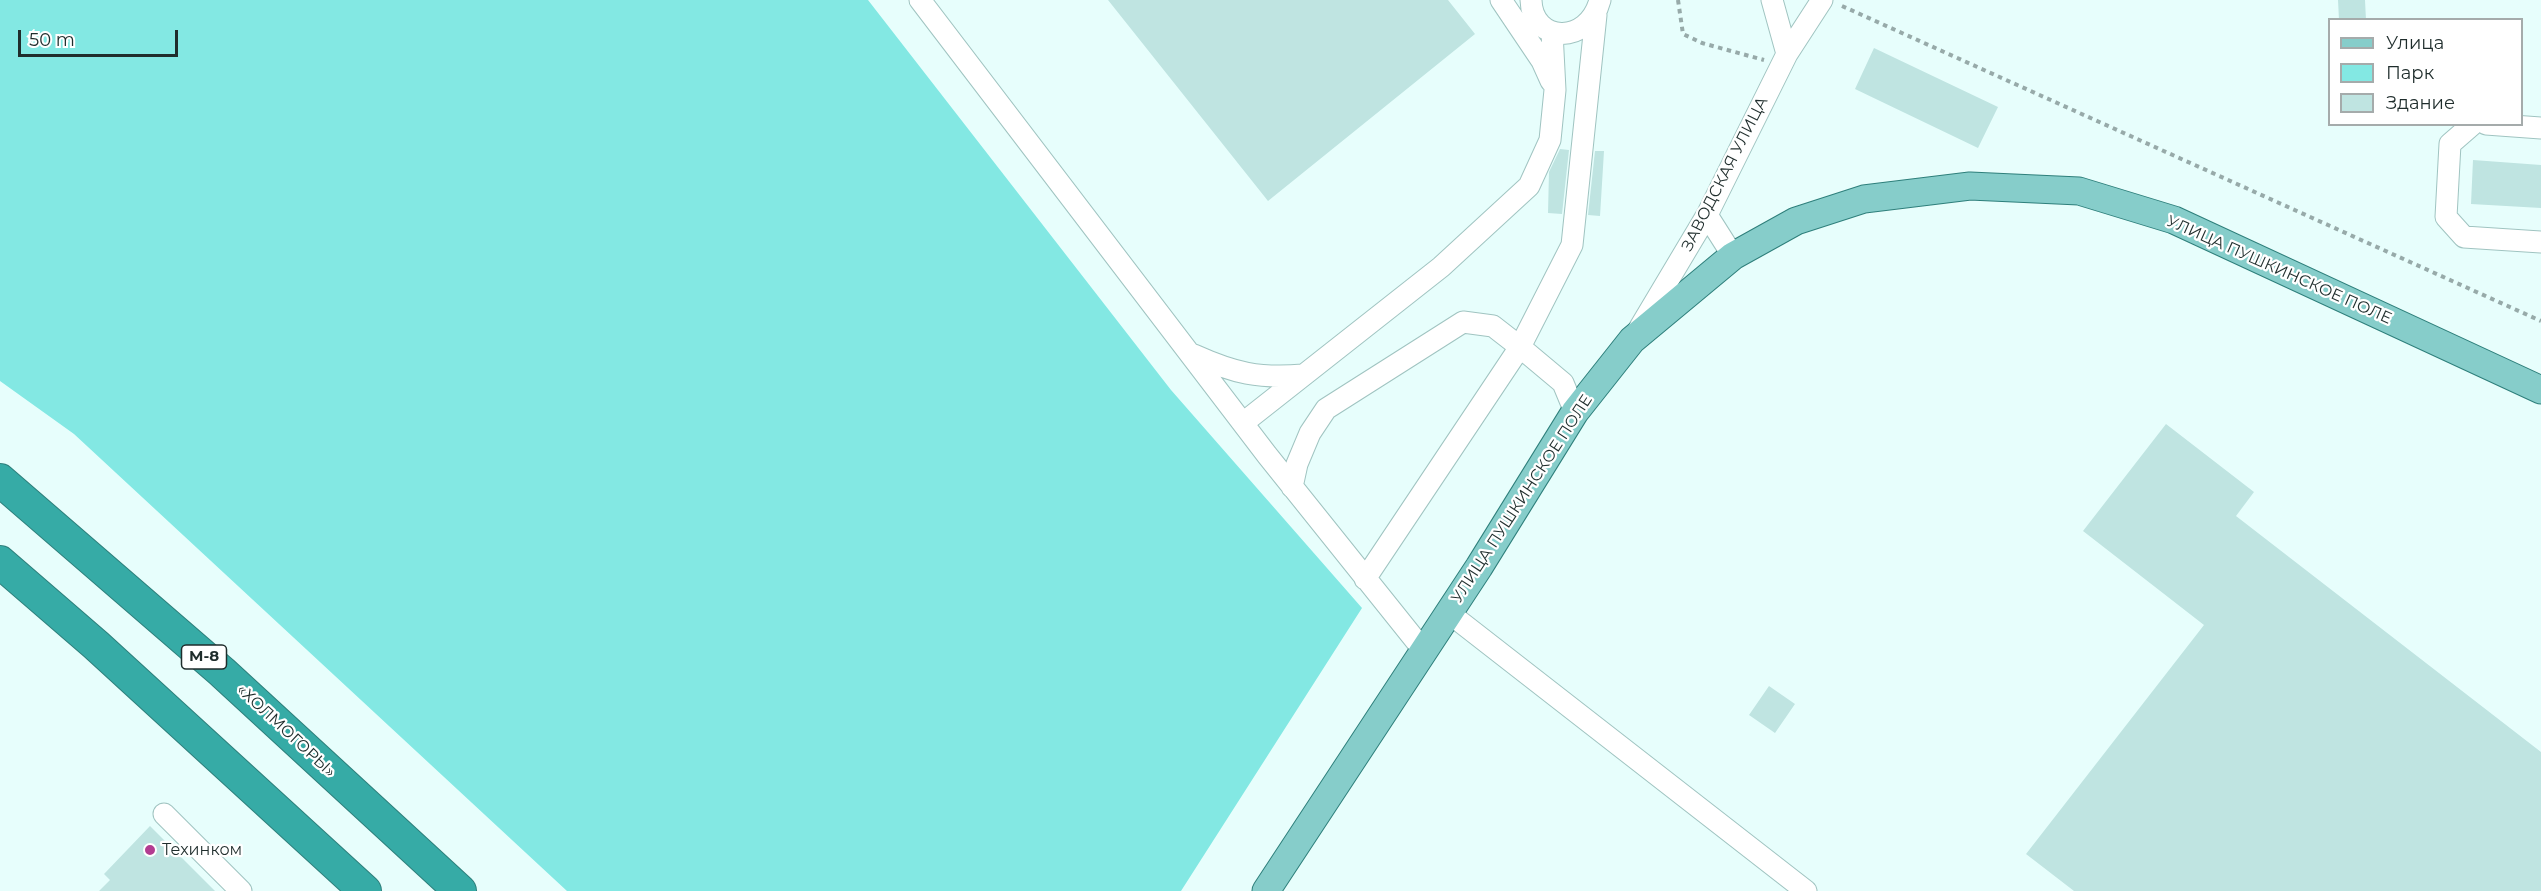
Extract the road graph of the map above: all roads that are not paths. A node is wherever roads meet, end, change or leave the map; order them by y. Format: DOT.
graph roads {
  1 [pos="920,0"];
  2 [pos="1501,0"];
  3 [pos="1772,0"];
  4 [pos="1830,2"];
  5 [pos="1528,3"];
  6 [pos="1598,8"];
  7 [pos="1552,32"];
  8 [pos="1784,60"];
  9 [pos="1555,90"];
  10 [pos="2471,126"];
  11 [pos="2514,126"];
  12 [pos="2541,128"];
  13 [pos="1707,215"];
  14 [pos="2541,242"];
  15 [pos="1733,256"];
  16 [pos="1632,340"];
  17 [pos="1520,347"];
  18 [pos="1190,354"];
  19 [pos="1303,375"];
  20 [pos="2541,390"];
  21 [pos="1575,412"];
  22 [pos="1243,423"];
  23 [pos="0,480"];
  24 [pos="1292,487"];
  25 [pos="0,562"];
  26 [pos="1365,579"];
  27 [pos="1449,613"];
  28 [pos="1424,651"];
  29 [pos="164,814"];
  30 [pos="403,840"];
  31 [pos="323,851"];
  32 [pos="241,891"];
  33 [pos="349,891"];
  34 [pos="365,891"];
  35 [pos="460,891"];
  36 [pos="471,891"];
  37 [pos="1266,891"];
  38 [pos="1806,891"];
  1 -- 18 [label="street"];
  2 -- 9 [label="street"];
  3 -- 8 [label="street"];
  4 -- 8 [label="street, ЗАВОДСКАЯ УЛИЦА"];
  5 -- 7 [label="street"];
  6 -- 7 [label="street"];
  6 -- 17 [label="street"];
  7 -- 9 [label="street"];
  8 -- 13 [label="street, ЗАВОДСКАЯ УЛИЦА"];
  9 -- 19 [label="street"];
  10 -- 14 [label="street"];
  11 -- 12 [label="street"];
  13 -- 15 [label="street"];
  13 -- 16 [label="street, ЗАВОДСКАЯ УЛИЦА"];
  15 -- 16 [label="main road, УЛИЦА ПУШКИНСКОЕ ПОЛЕ"];
  15 -- 20 [label="main road, УЛИЦА ПУШКИНСКОЕ ПОЛЕ"];
  16 -- 21 [label="main road, УЛИЦА ПУШКИНСКОЕ ПОЛЕ"];
  17 -- 21 [label="street"];
  17 -- 24 [label="street"];
  17 -- 26 [label="street"];
  18 -- 19 [label="street"];
  18 -- 22 [label="street"];
  19 -- 22 [label="street"];
  21 -- 27 [label="main road, УЛИЦА ПУШКИНСКОЕ ПОЛЕ"];
  22 -- 24 [label="street"];
  23 -- 30 [label="highway, «ХОЛМОГОРЫ» / М-8"];
  24 -- 26 [label="street"];
  25 -- 31 [label="highway"];
  26 -- 28 [label="street"];
  27 -- 28 [label="main road, УЛИЦА ПУШКИНСКОЕ ПОЛЕ"];
  27 -- 38 [label="street"];
  28 -- 37 [label="main road, УЛИЦА ПУШКИНСКОЕ ПОЛЕ"];
  29 -- 32 [label="street"];
  30 -- 35 [label="highway, «ХОЛМОГОРЫ» / М-8"];
  30 -- 36 [label="main road"];
  31 -- 33 [label="main road"];
  31 -- 34 [label="highway"];
}
